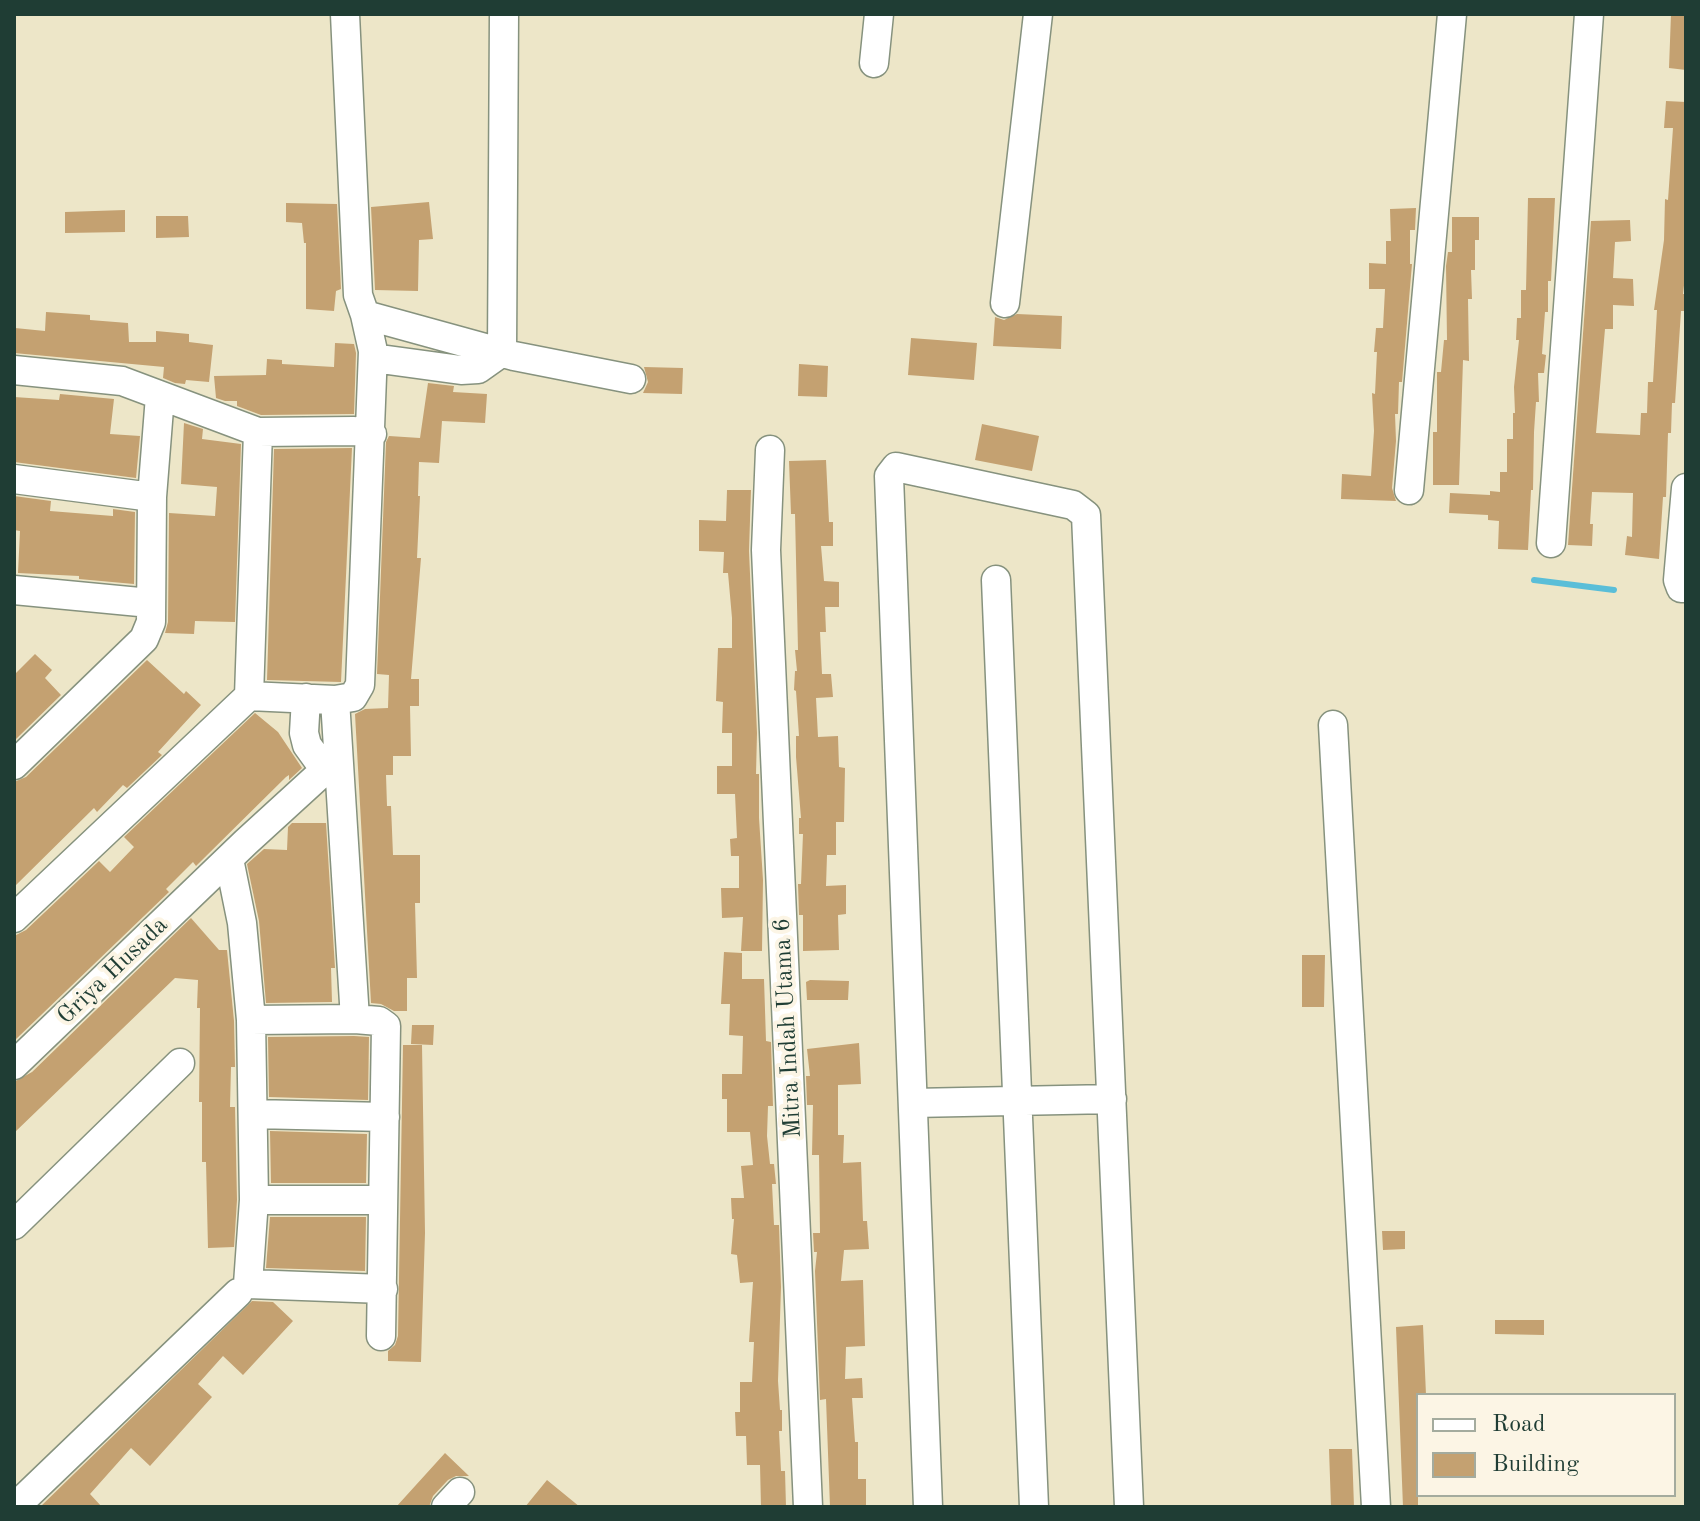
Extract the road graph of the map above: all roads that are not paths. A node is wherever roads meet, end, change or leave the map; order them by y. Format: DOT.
graph roads {
  1 [pos="345,14"];
  2 [pos="504,14"];
  3 [pos="879,14"];
  4 [pos="1038,14"];
  5 [pos="1452,14"];
  6 [pos="1589,14"];
  7 [pos="874,63"];
  8 [pos="1005,303"];
  9 [pos="365,315"];
  10 [pos="373,358"];
  11 [pos="492,359"];
  12 [pos="14,370"];
  13 [pos="631,379"];
  14 [pos="160,396"];
  15 [pos="258,432"];
  16 [pos="372,434"];
  17 [pos="770,450"];
  18 [pos="14,479"];
  19 [pos="1686,488"];
  20 [pos="1409,490"];
  21 [pos="152,497"];
  22 [pos="1551,543"];
  23 [pos="996,580"];
  24 [pos="1686,588"];
  25 [pos="14,590"];
  26 [pos="150,603"];
  27 [pos="249,696"];
  28 [pos="306,698"];
  29 [pos="335,700"];
  30 [pos="1333,725"];
  31 [pos="331,764"];
  32 [pos="14,765"];
  33 [pos="220,868"];
  34 [pos="14,918"];
  35 [pos="355,1019"];
  36 [pos="251,1020"];
  37 [pos="180,1063"];
  38 [pos="14,1065"];
  39 [pos="1017,1099"];
  40 [pos="1112,1099"];
  41 [pos="913,1103"];
  42 [pos="253,1114"];
  43 [pos="385,1117"];
  44 [pos="254,1200"];
  45 [pos="383,1200"];
  46 [pos="14,1225"];
  47 [pos="383,1289"];
  48 [pos="238,1293"];
  49 [pos="381,1336"];
  50 [pos="15,1507"];
  51 [pos="808,1507"];
  52 [pos="928,1507"];
  53 [pos="1034,1507"];
  54 [pos="1129,1507"];
  55 [pos="1376,1507"];
  1 -- 9 [label="street"];
  2 -- 11 [label="street"];
  3 -- 7 [label="street"];
  4 -- 8 [label="street"];
  5 -- 20 [label="street"];
  6 -- 22 [label="street"];
  9 -- 10 [label="street"];
  9 -- 11 [label="street"];
  10 -- 11 [label="street"];
  10 -- 16 [label="street"];
  11 -- 13 [label="street"];
  12 -- 14 [label="street"];
  14 -- 15 [label="street"];
  14 -- 21 [label="street"];
  15 -- 16 [label="street"];
  15 -- 27 [label="street"];
  16 -- 29 [label="street"];
  17 -- 51 [label="street, Mitra Indah Utama 6"];
  18 -- 21 [label="street"];
  19 -- 24 [label="street"];
  21 -- 26 [label="street"];
  23 -- 39 [label="street"];
  25 -- 26 [label="street"];
  26 -- 32 [label="street"];
  27 -- 28 [label="street"];
  27 -- 34 [label="street"];
  28 -- 29 [label="street"];
  28 -- 31 [label="street"];
  29 -- 31 [label="street"];
  30 -- 55 [label="street"];
  31 -- 33 [label="street, Griya Husada"];
  31 -- 35 [label="street"];
  33 -- 36 [label="street"];
  33 -- 38 [label="street, Griya Husada"];
  35 -- 36 [label="street"];
  35 -- 43 [label="street"];
  36 -- 42 [label="street"];
  37 -- 46 [label="street"];
  39 -- 40 [label="street"];
  39 -- 41 [label="street"];
  39 -- 53 [label="street"];
  40 -- 41 [label="street"];
  40 -- 54 [label="street"];
  41 -- 52 [label="street"];
  42 -- 43 [label="street"];
  42 -- 44 [label="street"];
  43 -- 45 [label="street"];
  44 -- 45 [label="street"];
  44 -- 47 [label="street"];
  45 -- 47 [label="street"];
  47 -- 49 [label="street"];
  48 -- 50 [label="street"];
}
